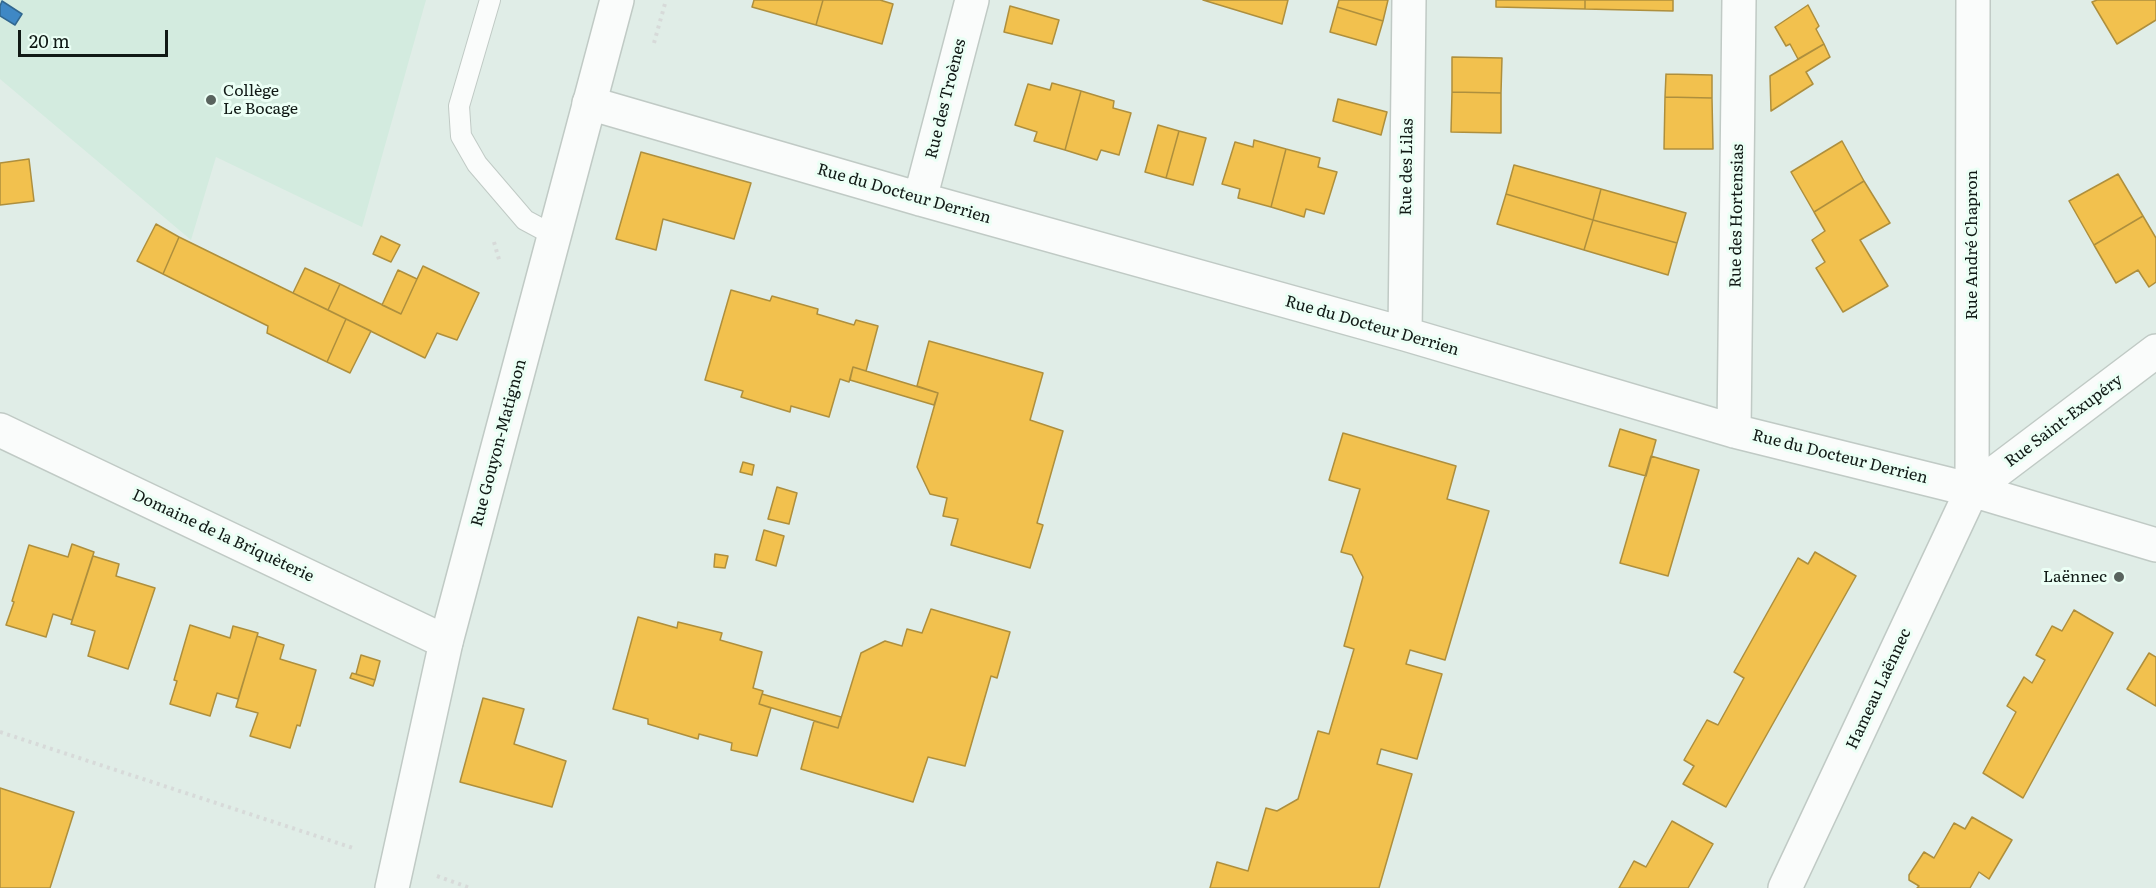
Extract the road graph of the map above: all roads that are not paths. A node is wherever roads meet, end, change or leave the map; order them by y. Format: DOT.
graph roads {
  1 [pos="490,0"];
  2 [pos="617,0"];
  3 [pos="972,0"];
  4 [pos="1410,0"];
  5 [pos="1739,0"];
  6 [pos="1972,0"];
  7 [pos="589,103"];
  8 [pos="920,199"];
  9 [pos="553,235"];
  10 [pos="1406,334"];
  11 [pos="2156,351"];
  12 [pos="0,430"];
  13 [pos="1734,431"];
  14 [pos="1972,490"];
  15 [pos="2156,544"];
  16 [pos="446,642"];
  17 [pos="394,875"];
  18 [pos="1785,888"];
  1 -- 9 [label="lane"];
  2 -- 7 [label="street, Rue Gouyon-Matignon"];
  3 -- 8 [label="street, Rue des Troènes"];
  4 -- 10 [label="street, Rue des Lilas"];
  5 -- 13 [label="street, Rue des Hortensias"];
  6 -- 14 [label="street, Rue André Chapron"];
  7 -- 8 [label="street, Rue du Docteur Derrien"];
  7 -- 9 [label="street, Rue Gouyon-Matignon"];
  8 -- 10 [label="street, Rue du Docteur Derrien"];
  9 -- 16 [label="street, Rue Gouyon-Matignon"];
  10 -- 13 [label="street, Rue du Docteur Derrien"];
  11 -- 14 [label="street, Rue Saint-Exupéry"];
  12 -- 16 [label="street, Domaine de la Briquèterie"];
  13 -- 14 [label="street, Rue du Docteur Derrien"];
  14 -- 15 [label="street, Rue du Docteur Derrien"];
  14 -- 18 [label="street, Hameau Laënnec"];
  16 -- 17 [label="street, Rue Gouyon-Matignon"];
}
